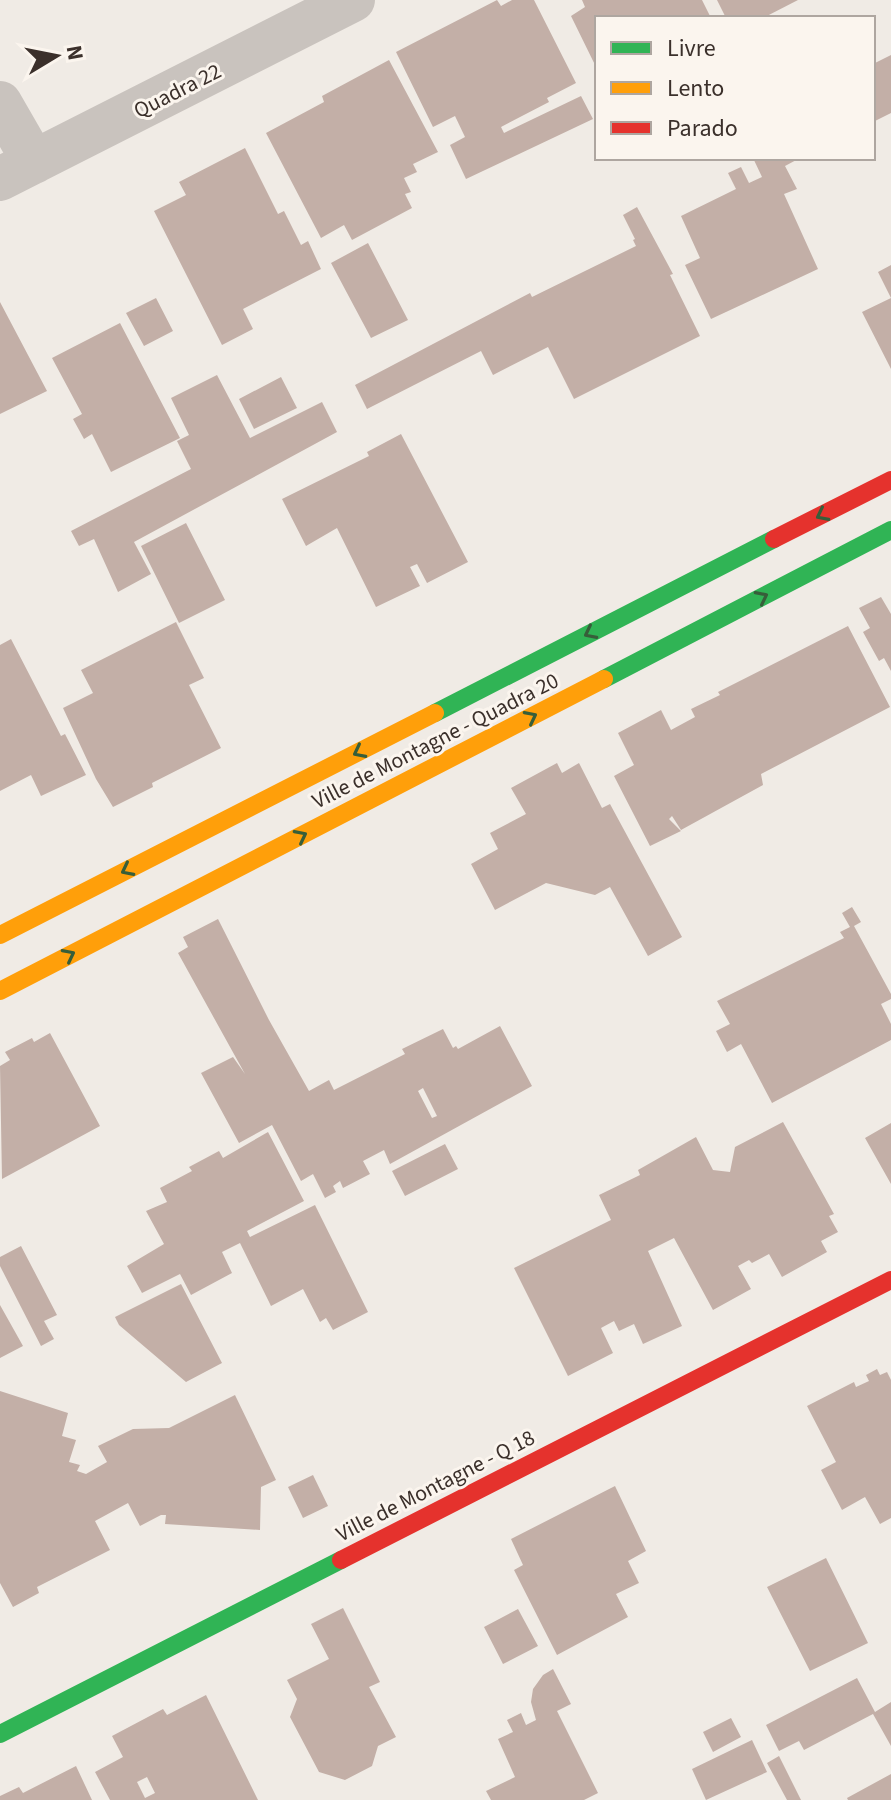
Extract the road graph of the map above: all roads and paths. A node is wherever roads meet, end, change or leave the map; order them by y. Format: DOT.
graph roads {
  1 [pos="353,0"];
  2 [pos="0,103"];
  3 [pos="17,170"];
  4 [pos="891,480"];
  5 [pos="891,530"];
  6 [pos="0,935"];
  7 [pos="0,991"];
  8 [pos="891,1280"];
  9 [pos="0,1734"];
  1 -- 3 [label="street, Quadra 22"];
  2 -- 3 [label="street"];
  4 -- 6 [label="street, Ville de Montagne - Quadra 20, one-way"];
  7 -- 5 [label="street, Ville de Montagne - Quadra 20, one-way"];
  8 -- 9 [label="street, Ville de Montagne - Q 18"];
}
